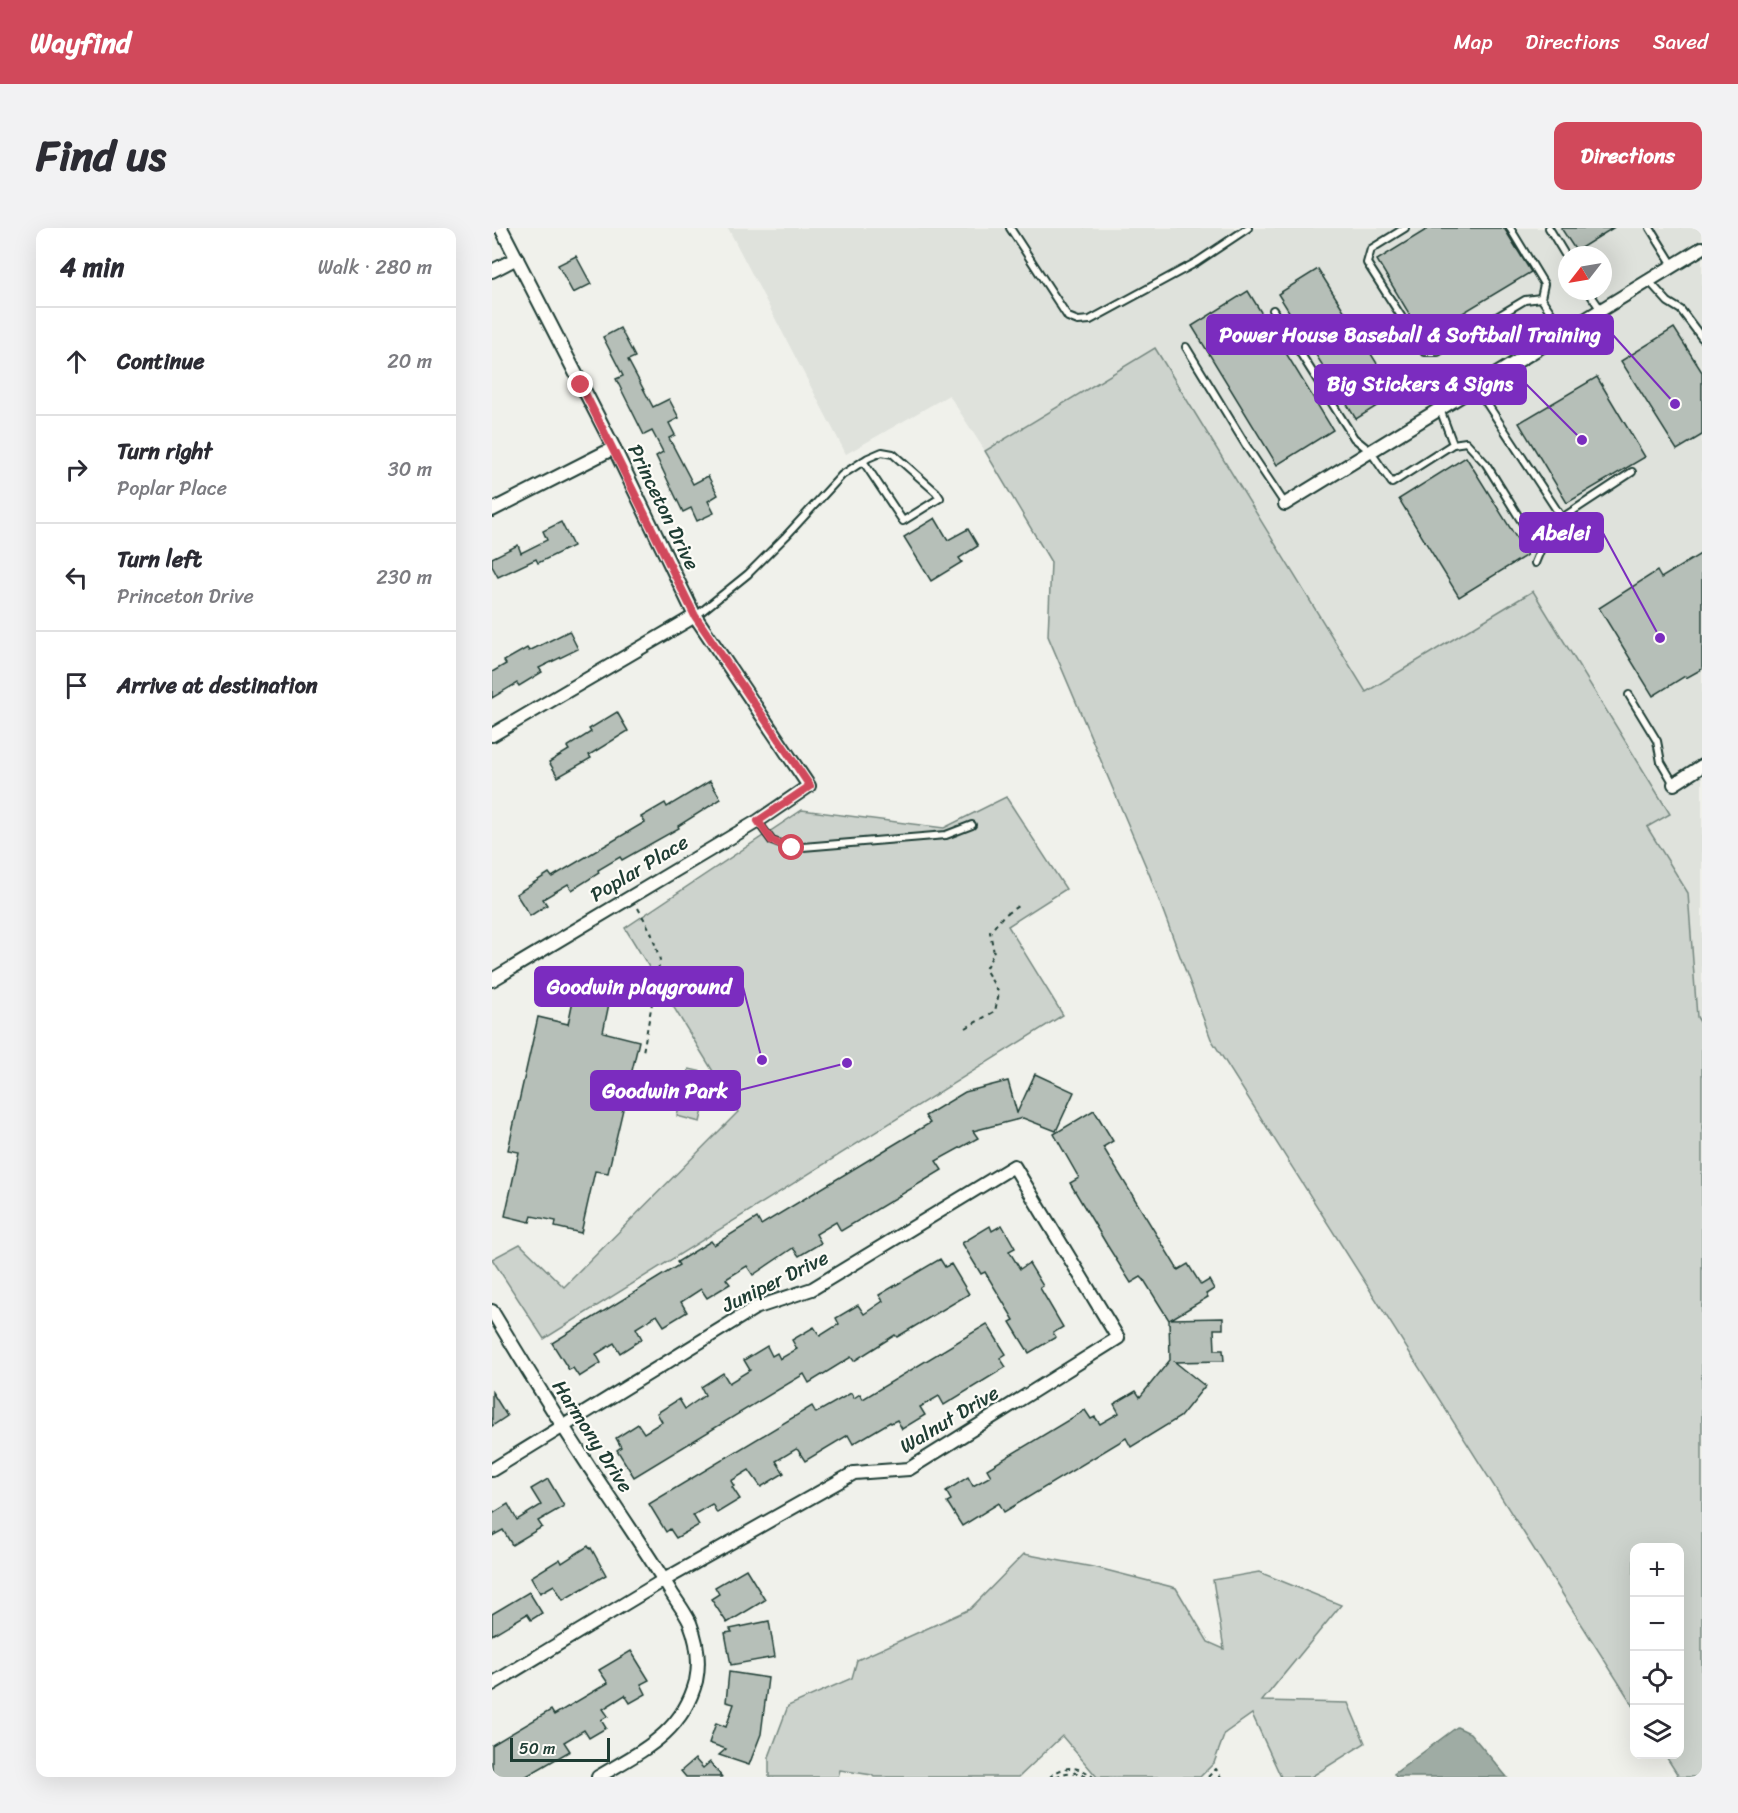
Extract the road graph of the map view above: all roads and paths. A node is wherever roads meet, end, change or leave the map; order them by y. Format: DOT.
graph roads {
  1 [pos="501,228"];
  2 [pos="1010,228"];
  3 [pos="1248,228"];
  4 [pos="1405,228"];
  5 [pos="1510,228"];
  6 [pos="1549,228"];
  7 [pos="1650,228"];
  8 [pos="1560,246"];
  9 [pos="1702,248"];
  10 [pos="517,258"];
  11 [pos="1674,266"];
  12 [pos="492,271"];
  13 [pos="1649,281"];
  14 [pos="1541,298"];
  15 [pos="1594,300"];
  16 [pos="1273,310"];
  17 [pos="1601,310"];
  18 [pos="1564,332"];
  19 [pos="1702,338"];
  20 [pos="1186,346"];
  21 [pos="1475,387"];
  22 [pos="1439,409"];
  23 [pos="1453,444"];
  24 [pos="614,448"];
  25 [pos="1370,451"];
  26 [pos="863,462"];
  27 [pos="1632,472"];
  28 [pos="1285,504"];
  29 [pos="492,510"];
  30 [pos="1534,563"];
  31 [pos="695,616"];
  32 [pos="1629,695"];
  33 [pos="492,735"];
  34 [pos="1702,766"];
  35 [pos="1674,784"];
  36 [pos="806,789"];
  37 [pos="758,821"];
  38 [pos="972,825"];
  39 [pos="630,895"];
  40 [pos="1021,904"];
  41 [pos="492,980"];
  42 [pos="966,1028"];
  43 [pos="643,1052"];
  44 [pos="1014,1166"];
  45 [pos="492,1311"];
  46 [pos="562,1428"];
  47 [pos="492,1470"];
  48 [pos="664,1580"];
  49 [pos="492,1684"];
  50 [pos="598,1777"];
  51 [pos="1050,1777"];
  52 [pos="1056,1777"];
  53 [pos="1087,1777"];
  54 [pos="1093,1777"];
  55 [pos="1208,1777"];
  56 [pos="1221,1777"];
  1 -- 10 [label="street, Princeton Drive"];
  2 -- 3 [label="lane"];
  4 -- 14 [label="lane"];
  5 -- 14 [label="lane"];
  6 -- 8 [label="lane"];
  7 -- 11 [label="lane"];
  9 -- 11 [label="street"];
  10 -- 12 [label="street"];
  10 -- 24 [label="street, Princeton Drive"];
  11 -- 13 [label="street"];
  13 -- 17 [label="street"];
  13 -- 19 [label="lane"];
  14 -- 18 [label="lane"];
  15 -- 17 [label="lane"];
  16 -- 25 [label="lane"];
  17 -- 18 [label="street"];
  18 -- 21 [label="street"];
  20 -- 28 [label="lane"];
  21 -- 22 [label="street"];
  21 -- 27 [label="lane"];
  22 -- 23 [label="lane"];
  22 -- 25 [label="street"];
  23 -- 25 [label="lane"];
  23 -- 30 [label="lane"];
  24 -- 29 [label="street"];
  24 -- 31 [label="street, Princeton Drive"];
  25 -- 28 [label="street"];
  26 -- 26 [label="lane"];
  26 -- 31 [label="lane"];
  31 -- 33 [label="street"];
  31 -- 36 [label="street, Princeton Drive"];
  32 -- 35 [label="lane"];
  34 -- 35 [label="street"];
  36 -- 37 [label="street, Poplar Place"];
  37 -- 38 [label="lane"];
  37 -- 39 [label="street, Poplar Place"];
  39 -- 41 [label="street, Poplar Place"];
  39 -- 43 [label="path"];
  40 -- 42 [label="path"];
  44 -- 46 [label="street, Juniper Drive"];
  44 -- 48 [label="street, Walnut Drive"];
  45 -- 46 [label="street, Harmony Drive"];
  46 -- 47 [label="street, Juniper Drive"];
  46 -- 48 [label="street, Harmony Drive"];
  48 -- 49 [label="street, Walnut Drive"];
  48 -- 50 [label="street, Harmony Drive"];
  51 -- 54 [label="path"];
  52 -- 53 [label="path"];
  55 -- 56 [label="path"];
}
